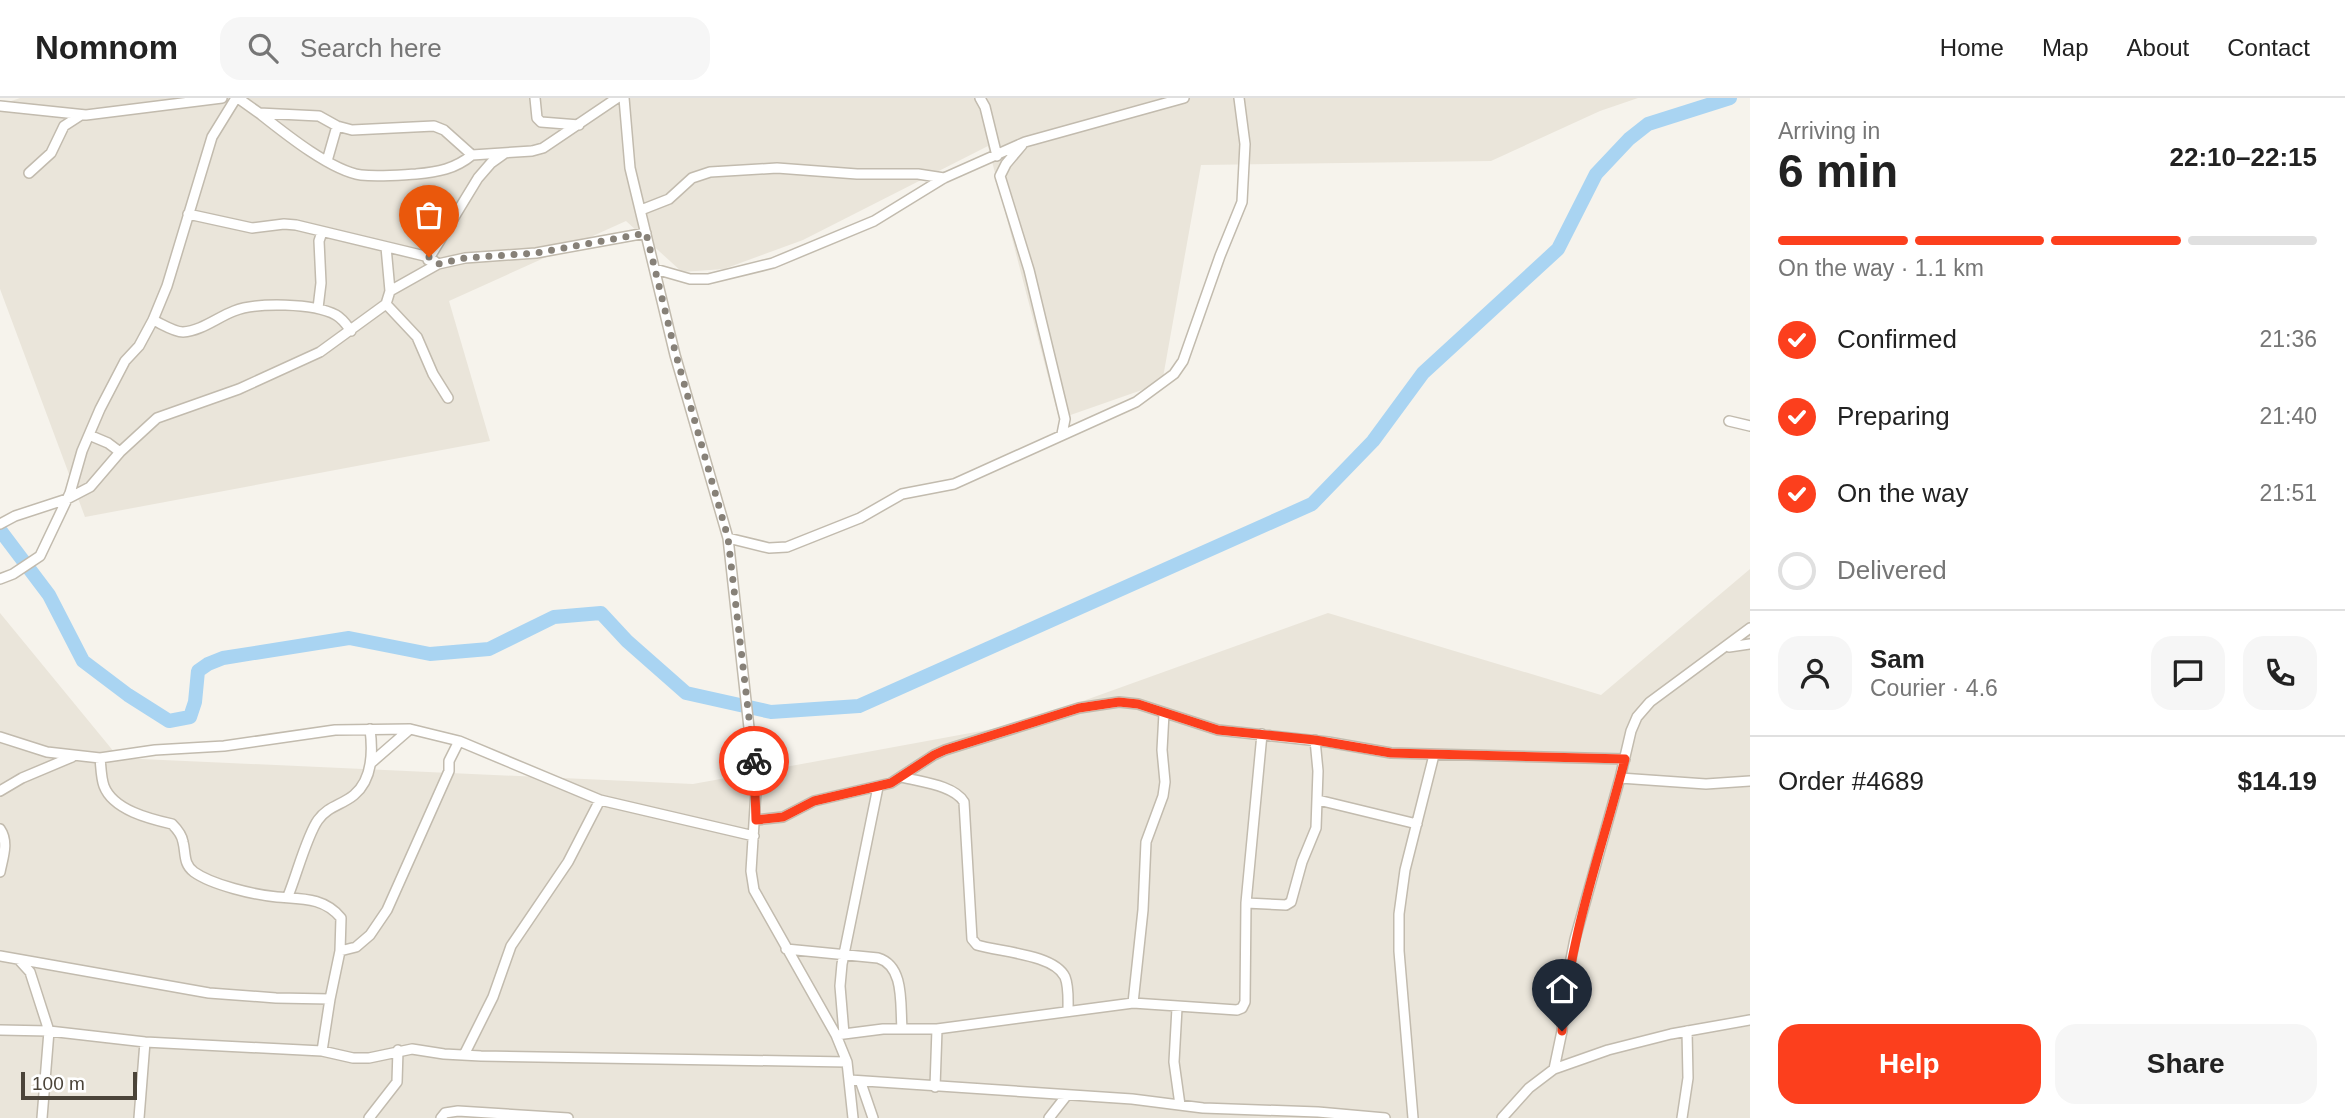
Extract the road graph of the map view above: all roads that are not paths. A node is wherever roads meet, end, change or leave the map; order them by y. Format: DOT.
graph roads {
  1 [pos="222,98"];
  2 [pos="237,98"];
  3 [pos="535,98"];
  4 [pos="617,98"];
  5 [pos="624,98"];
  6 [pos="980,98"];
  7 [pos="1184,98"];
  8 [pos="1239,98"];
  9 [pos="0,106"];
  10 [pos="260,113"];
  11 [pos="81,115"];
  12 [pos="579,125"];
  13 [pos="337,126"];
  14 [pos="1025,142"];
  15 [pos="506,152"];
  16 [pos="472,155"];
  17 [pos="997,156"];
  18 [pos="327,160"];
  19 [pos="29,173"];
  20 [pos="944,178"];
  21 [pos="641,210"];
  22 [pos="188,214"];
  23 [pos="322,232"];
  24 [pos="646,233"];
  25 [pos="386,247"];
  26 [pos="429,257"];
  27 [pos="438,264"];
  28 [pos="655,269"];
  29 [pos="422,274"];
  30 [pos="390,291"];
  31 [pos="386,304"];
  32 [pos="318,308"];
  33 [pos="153,320"];
  34 [pos="351,331"];
  35 [pos="448,398"];
  36 [pos="1729,421"];
  37 [pos="1750,426"];
  38 [pos="89,435"];
  39 [pos="1062,435"];
  40 [pos="120,453"];
  41 [pos="67,499"];
  42 [pos="0,524"];
  43 [pos="728,538"];
  44 [pos="0,579"];
  45 [pos="1750,628"];
  46 [pos="1750,644"];
  47 [pos="1727,647"];
  48 [pos="1164,713"];
  49 [pos="370,729"];
  50 [pos="410,729"];
  51 [pos="1262,734"];
  52 [pos="0,737"];
  53 [pos="1315,740"];
  54 [pos="459,741"];
  55 [pos="1434,755"];
  56 [pos="74,756"];
  57 [pos="100,758"];
  58 [pos="1625,759"];
  59 [pos="371,763"];
  60 [pos="902,777"];
  61 [pos="1620,778"];
  62 [pos="1750,781"];
  63 [pos="878,787"];
  64 [pos="0,791"];
  65 [pos="600,800"];
  66 [pos="1318,800"];
  67 [pos="756,820"];
  68 [pos="1417,824"];
  69 [pos="0,829"];
  70 [pos="754,836"];
  71 [pos="0,872"];
  72 [pos="288,896"];
  73 [pos="1246,903"];
  74 [pos="786,949"];
  75 [pos="341,951"];
  76 [pos="844,954"];
  77 [pos="0,956"];
  78 [pos="19,960"];
  79 [pos="330,999"];
  80 [pos="1133,1003"];
  81 [pos="1177,1007"];
  82 [pos="1068,1010"];
  83 [pos="1750,1020"];
  84 [pos="902,1028"];
  85 [pos="937,1029"];
  86 [pos="0,1030"];
  87 [pos="49,1031"];
  88 [pos="1687,1031"];
  89 [pos="840,1034"];
  90 [pos="145,1042"];
  91 [pos="398,1050"];
  92 [pos="322,1051"];
  93 [pos="464,1055"];
  94 [pos="847,1062"];
  95 [pos="1554,1069"];
  96 [pos="850,1080"];
  97 [pos="860,1083"];
  98 [pos="935,1087"];
  99 [pos="1067,1096"];
  100 [pos="1180,1105"];
  101 [pos="1292,1114"];
  102 [pos="42,1118"];
  103 [pos="139,1118"];
  104 [pos="369,1118"];
  105 [pos="442,1118"];
  106 [pos="568,1118"];
  107 [pos="853,1118"];
  108 [pos="873,1118"];
  109 [pos="1049,1118"];
  110 [pos="1378,1118"];
  111 [pos="1385,1118"];
  112 [pos="1413,1118"];
  113 [pos="1502,1118"];
  114 [pos="1682,1118"];
  1 -- 11 [label="street"];
  2 -- 10 [label="street"];
  2 -- 22 [label="street"];
  3 -- 12 [label="street"];
  4 -- 12 [label="street"];
  5 -- 21 [label="street"];
  6 -- 17 [label="street"];
  7 -- 14 [label="street"];
  8 -- 39 [label="street"];
  9 -- 11 [label="street"];
  10 -- 13 [label="street"];
  10 -- 18 [label="street"];
  11 -- 19 [label="street"];
  12 -- 15 [label="street"];
  13 -- 16 [label="street"];
  13 -- 18 [label="street"];
  14 -- 17 [label="street"];
  14 -- 39 [label="street"];
  15 -- 16 [label="street"];
  15 -- 26 [label="street"];
  16 -- 18 [label="street"];
  17 -- 20 [label="street"];
  20 -- 21 [label="street"];
  20 -- 28 [label="street"];
  21 -- 24 [label="street"];
  22 -- 23 [label="street"];
  22 -- 33 [label="street"];
  23 -- 25 [label="street"];
  23 -- 32 [label="street"];
  24 -- 27 [label="street"];
  24 -- 28 [label="street"];
  25 -- 26 [label="street"];
  25 -- 30 [label="street"];
  26 -- 27 [label="street"];
  26 -- 29 [label="street"];
  27 -- 29 [label="street"];
  28 -- 43 [label="street"];
  29 -- 30 [label="street"];
  30 -- 31 [label="street"];
  31 -- 34 [label="street"];
  31 -- 35 [label="street"];
  32 -- 33 [label="street"];
  32 -- 34 [label="street"];
  33 -- 38 [label="street"];
  34 -- 40 [label="street"];
  36 -- 37 [label="street"];
  38 -- 40 [label="street"];
  38 -- 41 [label="street"];
  39 -- 43 [label="street"];
  40 -- 41 [label="street"];
  41 -- 42 [label="street"];
  41 -- 44 [label="street"];
  43 -- 67 [label="street"];
  45 -- 47 [label="street"];
  46 -- 47 [label="street"];
  47 -- 58 [label="street"];
  48 -- 51 [label="street"];
  48 -- 60 [label="street"];
  48 -- 80 [label="street"];
  49 -- 50 [label="street"];
  49 -- 57 [label="street"];
  49 -- 59 [label="street"];
  50 -- 54 [label="street"];
  50 -- 59 [label="street"];
  51 -- 53 [label="street"];
  51 -- 73 [label="street"];
  52 -- 56 [label="street"];
  53 -- 55 [label="street"];
  53 -- 66 [label="street"];
  54 -- 65 [label="street"];
  54 -- 75 [label="street"];
  55 -- 58 [label="street"];
  55 -- 68 [label="street"];
  56 -- 57 [label="street"];
  56 -- 64 [label="street"];
  57 -- 72 [label="street"];
  58 -- 61 [label="street"];
  59 -- 72 [label="street"];
  60 -- 63 [label="street"];
  60 -- 82 [label="street"];
  61 -- 62 [label="street"];
  61 -- 95 [label="street"];
  63 -- 67 [label="street"];
  63 -- 76 [label="street"];
  65 -- 70 [label="street"];
  65 -- 93 [label="street"];
  66 -- 68 [label="street"];
  66 -- 73 [label="street"];
  67 -- 70 [label="street"];
  68 -- 112 [label="street"];
  69 -- 71 [label="street"];
  70 -- 74 [label="street"];
  72 -- 75 [label="street"];
  73 -- 81 [label="street"];
  74 -- 76 [label="street"];
  74 -- 89 [label="street"];
  75 -- 79 [label="street"];
  76 -- 84 [label="street"];
  76 -- 89 [label="street"];
  77 -- 78 [label="street"];
  78 -- 79 [label="street"];
  78 -- 87 [label="street"];
  79 -- 92 [label="street"];
  80 -- 81 [label="street"];
  80 -- 82 [label="street"];
  81 -- 100 [label="street"];
  82 -- 85 [label="street"];
  83 -- 88 [label="street"];
  84 -- 85 [label="street"];
  84 -- 89 [label="street"];
  85 -- 98 [label="street"];
  86 -- 87 [label="street"];
  87 -- 90 [label="street"];
  87 -- 102 [label="street"];
  88 -- 95 [label="street"];
  88 -- 114 [label="street"];
  89 -- 94 [label="street"];
  90 -- 92 [label="street"];
  90 -- 103 [label="street"];
  91 -- 92 [label="street"];
  91 -- 93 [label="street"];
  91 -- 104 [label="street"];
  93 -- 94 [label="street"];
  94 -- 96 [label="street"];
  95 -- 113 [label="street"];
  96 -- 97 [label="street"];
  96 -- 107 [label="street"];
  97 -- 98 [label="street"];
  97 -- 108 [label="street"];
  98 -- 99 [label="street"];
  99 -- 100 [label="street"];
  99 -- 109 [label="street"];
  100 -- 101 [label="street"];
  101 -- 110 [label="street"];
  105 -- 106 [label="street"];
  110 -- 111 [label="street"];
}
